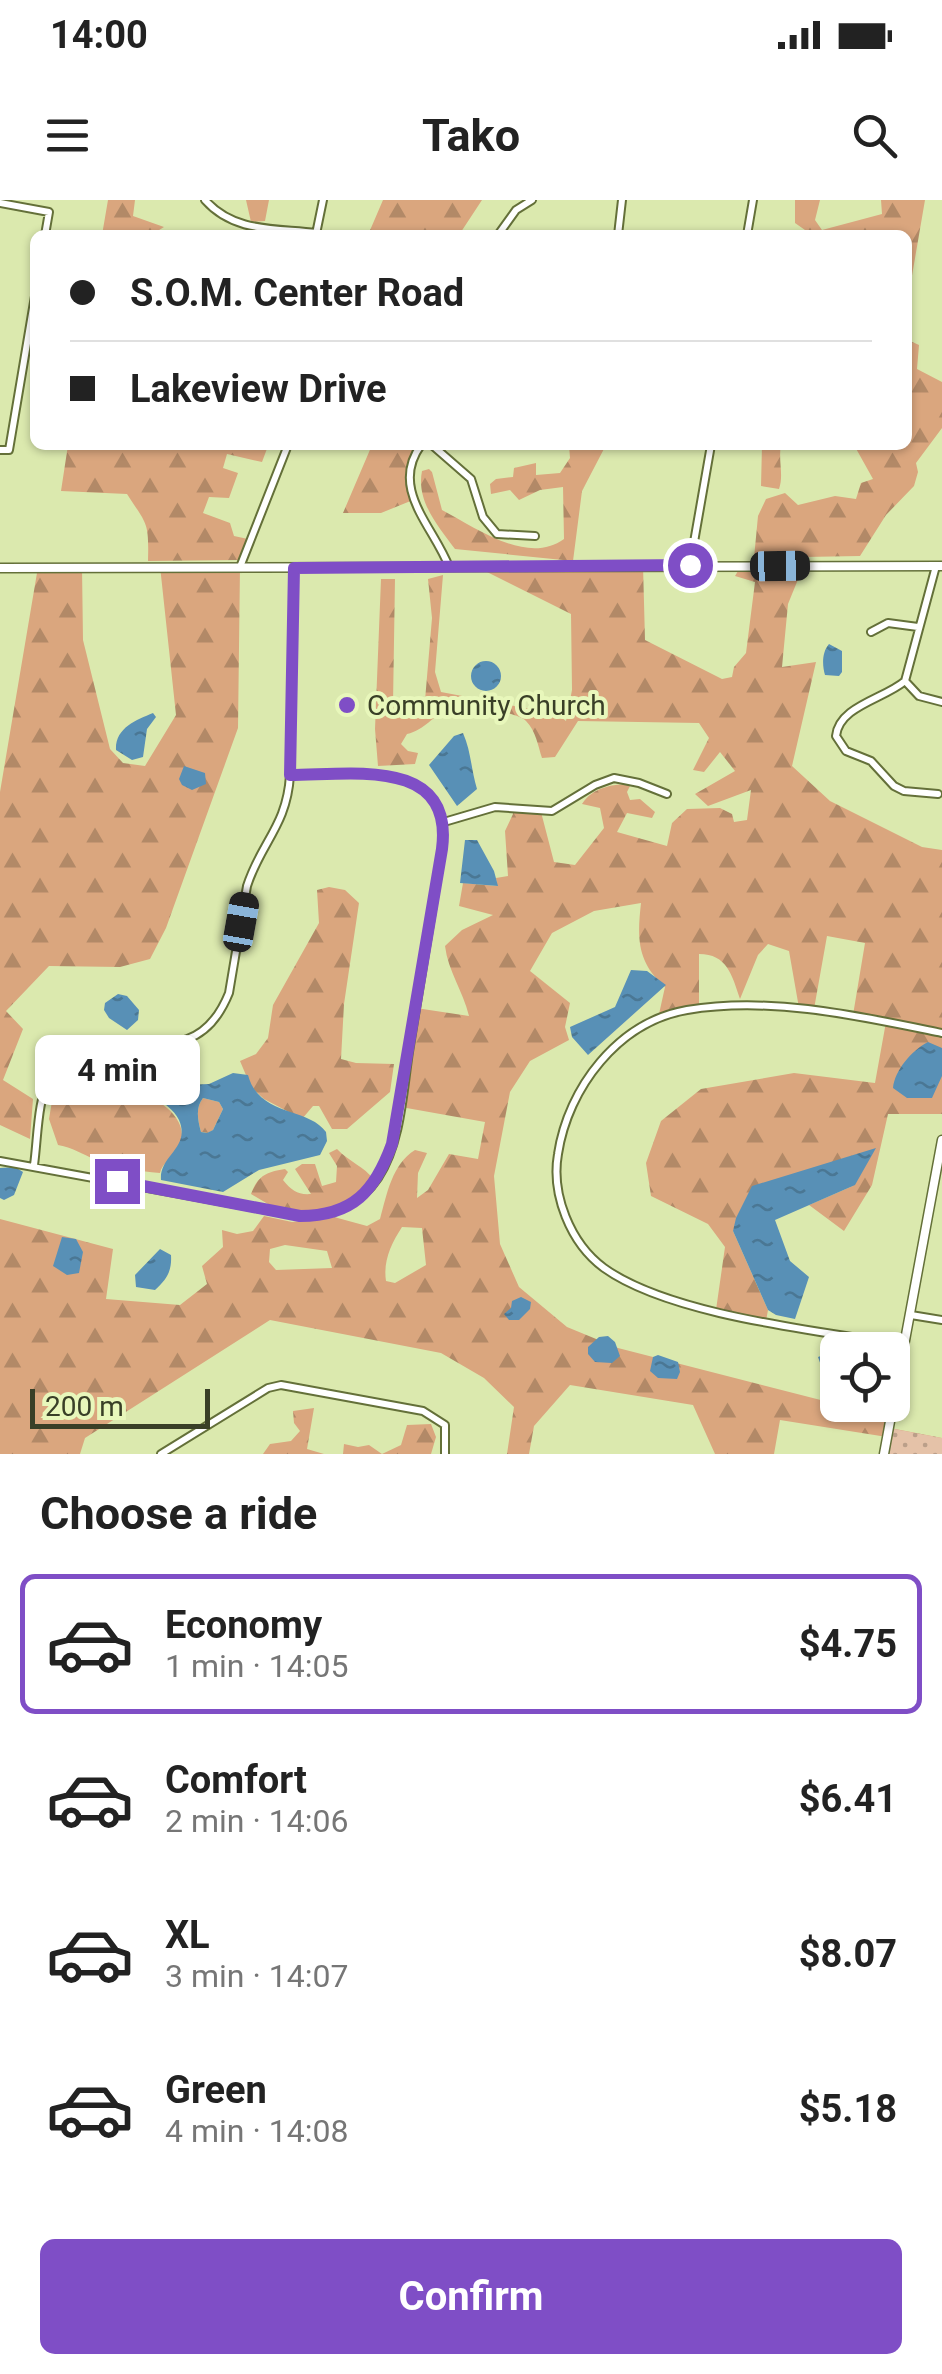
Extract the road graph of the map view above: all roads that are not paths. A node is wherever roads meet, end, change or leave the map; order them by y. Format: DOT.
graph roads {
  1 [pos="205,200"];
  2 [pos="323,200"];
  3 [pos="532,200"];
  4 [pos="622,200"];
  5 [pos="753,200"];
  6 [pos="0,203"];
  7 [pos="46,230"];
  8 [pos="279,230"];
  9 [pos="317,230"];
  10 [pos="502,230"];
  11 [pos="619,230"];
  12 [pos="748,230"];
  13 [pos="30,327"];
  14 [pos="0,450"];
  15 [pos="286,450"];
  16 [pos="419,450"];
  17 [pos="438,450"];
  18 [pos="710,450"];
  19 [pos="535,536"];
  20 [pos="690,565"];
  21 [pos="240,566"];
  22 [pos="939,566"];
  23 [pos="0,568"];
  24 [pos="294,568"];
  25 [pos="449,568"];
  26 [pos="918,627"];
  27 [pos="871,632"];
  28 [pos="905,681"];
  29 [pos="942,702"];
  30 [pos="290,775"];
  31 [pos="666,794"];
  32 [pos="938,794"];
  33 [pos="444,822"];
  34 [pos="942,1033"];
  35 [pos="942,1140"];
  36 [pos="0,1161"];
  37 [pos="34,1165"];
  38 [pos="911,1315"];
  39 [pos="942,1320"];
  40 [pos="826,1332"];
  41 [pos="906,1332"];
  42 [pos="890,1422"];
  43 [pos="161,1454"];
  44 [pos="444,1454"];
  45 [pos="884,1454"];
  1 -- 8 [label="street"];
  2 -- 9 [label="street"];
  3 -- 10 [label="street"];
  4 -- 11 [label="street"];
  5 -- 12 [label="street"];
  6 -- 7 [label="street"];
  13 -- 14 [label="street"];
  15 -- 21 [label="street"];
  16 -- 25 [label="street"];
  17 -- 19 [label="street"];
  18 -- 20 [label="street"];
  20 -- 22 [label="main road"];
  20 -- 25 [label="main road"];
  21 -- 23 [label="main road"];
  21 -- 24 [label="main road"];
  22 -- 26 [label="street"];
  24 -- 25 [label="main road"];
  24 -- 30 [label="street"];
  26 -- 27 [label="street"];
  26 -- 28 [label="street"];
  28 -- 29 [label="street"];
  28 -- 32 [label="street"];
  30 -- 33 [label="street"];
  30 -- 37 [label="street"];
  31 -- 33 [label="street"];
  33 -- 37 [label="street"];
  34 -- 40 [label="street"];
  35 -- 38 [label="main road"];
  36 -- 37 [label="street"];
  38 -- 39 [label="street"];
  38 -- 41 [label="main road"];
  42 -- 45 [label="main road"];
  43 -- 44 [label="street"];
}
